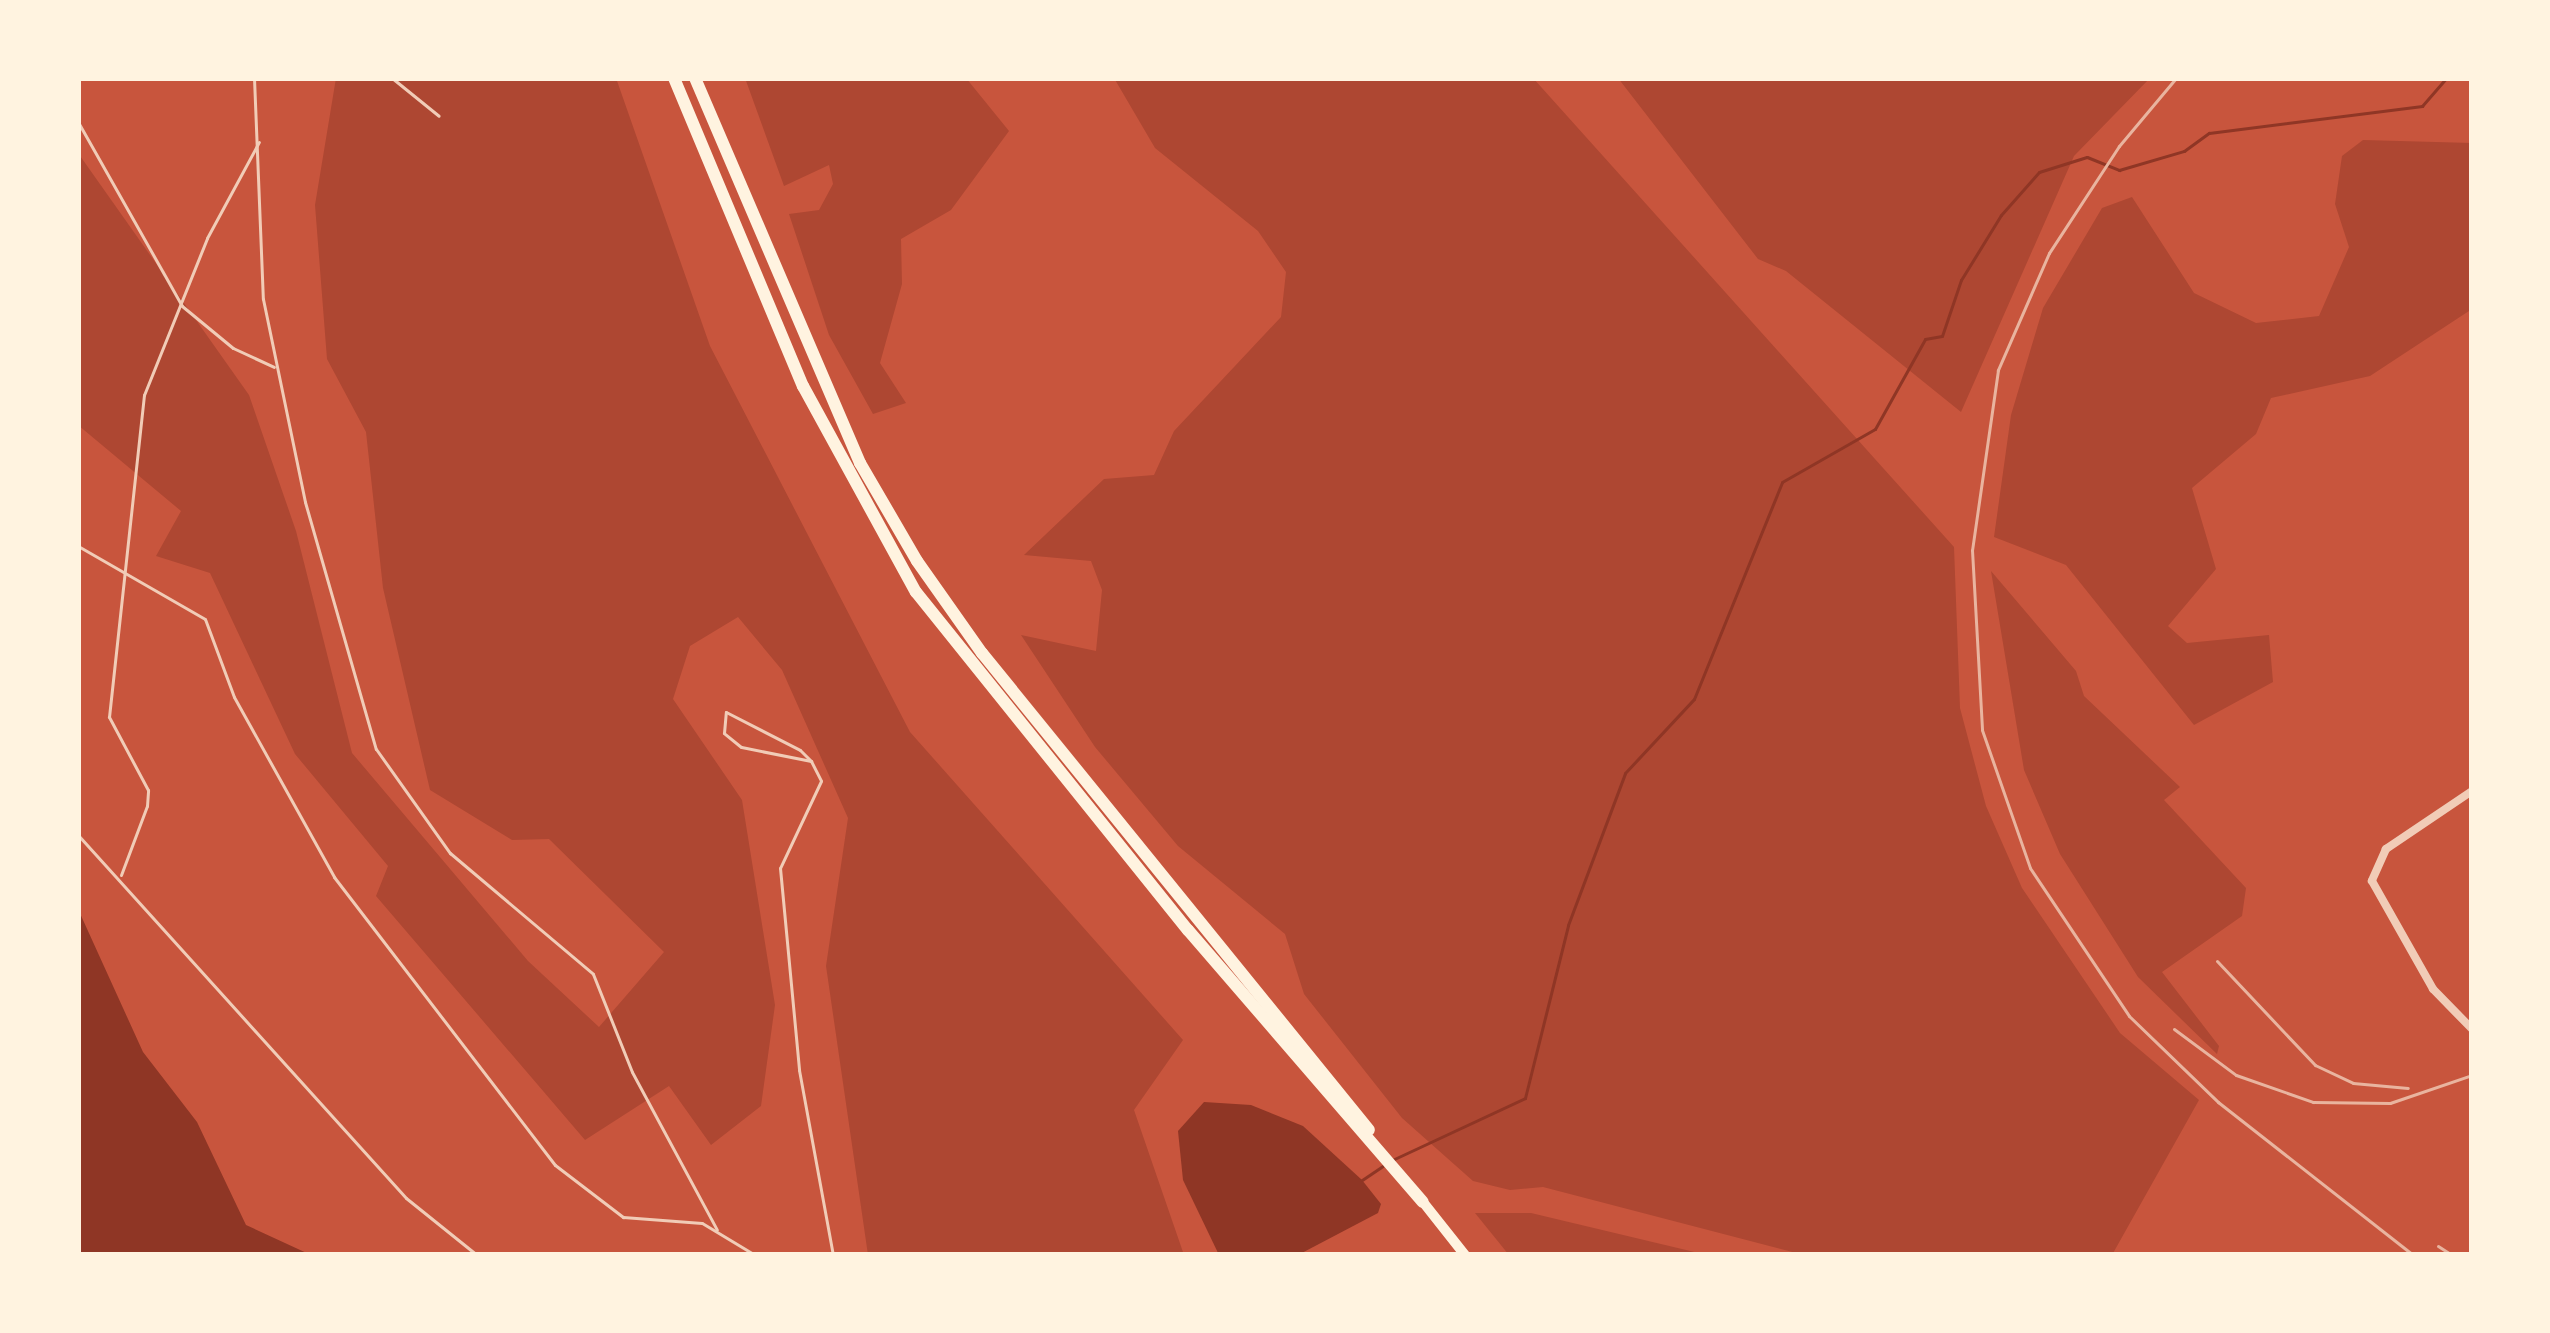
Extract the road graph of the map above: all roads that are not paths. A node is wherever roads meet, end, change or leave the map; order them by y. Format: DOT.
graph roads {
  1 [pos="254,78"];
  2 [pos="392,78"];
  3 [pos="674,78"];
  4 [pos="695,78"];
  5 [pos="439,116"];
  6 [pos="78,122"];
  7 [pos="260,140"];
  8 [pos="182,306"];
  9 [pos="276,368"];
  10 [pos="78,546"];
  11 [pos="125,570"];
  12 [pos="811,761"];
  13 [pos="2472,791"];
  14 [pos="78,835"];
  15 [pos="121,874"];
  16 [pos="2472,1029"];
  17 [pos="1390,1161"];
  18 [pos="1423,1202"];
  19 [pos="717,1229"];
  20 [pos="477,1255"];
  21 [pos="755,1255"];
  22 [pos="833,1255"];
  23 [pos="1465,1255"];
  1 -- 7 [label="lane"];
  2 -- 5 [label="lane"];
  3 -- 17 [label="highway"];
  4 -- 17 [label="highway"];
  6 -- 8 [label="lane"];
  7 -- 8 [label="lane"];
  7 -- 9 [label="lane"];
  8 -- 9 [label="lane"];
  8 -- 11 [label="lane"];
  9 -- 19 [label="lane"];
  10 -- 11 [label="lane"];
  11 -- 15 [label="lane"];
  11 -- 19 [label="lane"];
  12 -- 12 [label="lane"];
  12 -- 22 [label="lane"];
  13 -- 16 [label="street"];
  14 -- 15 [label="lane"];
  15 -- 20 [label="lane"];
  17 -- 18 [label="highway"];
  18 -- 23 [label="main road"];
  19 -- 21 [label="lane"];
}
